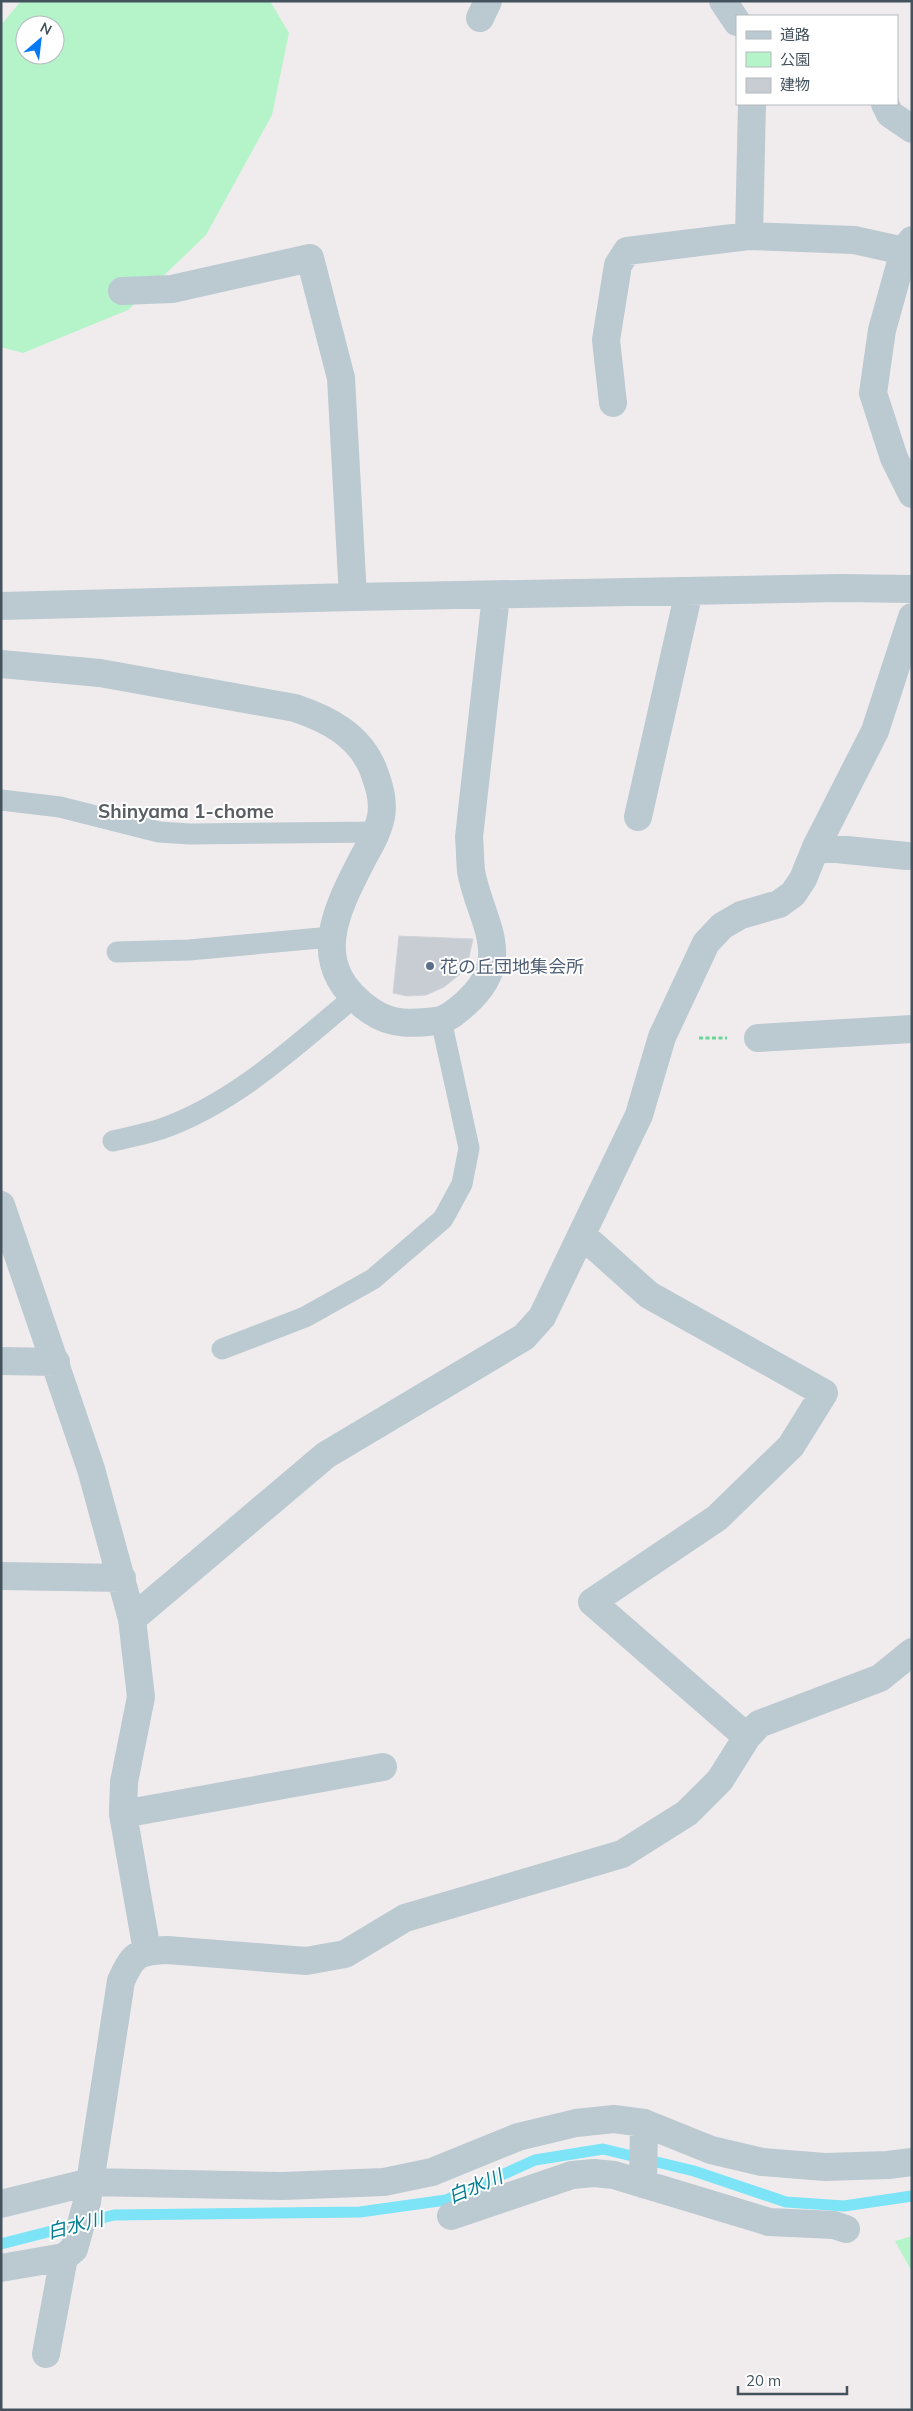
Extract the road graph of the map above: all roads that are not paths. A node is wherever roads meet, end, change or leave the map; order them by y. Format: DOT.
graph roads {
  1 [pos="723,1"];
  2 [pos="736,20"];
  3 [pos="752,105"];
  4 [pos="886,105"];
  5 [pos="912,129"];
  6 [pos="749,236"];
  7 [pos="908,246"];
  8 [pos="122,291"];
  9 [pos="613,403"];
  10 [pos="912,494"];
  11 [pos="912,589"];
  12 [pos="689,591"];
  13 [pos="496,596"];
  14 [pos="353,597"];
  15 [pos="1,606"];
  16 [pos="912,617"];
  17 [pos="1,664"];
  18 [pos="1,800"];
  19 [pos="638,817"];
  20 [pos="376,832"];
  21 [pos="816,847"];
  22 [pos="907,856"];
  23 [pos="331,937"];
  24 [pos="117,952"];
  25 [pos="353,998"];
  26 [pos="441,1020"];
  27 [pos="912,1029"];
  28 [pos="758,1038"];
  29 [pos="113,1141"];
  30 [pos="1,1205"];
  31 [pos="582,1236"];
  32 [pos="222,1348"];
  33 [pos="1,1361"];
  34 [pos="56,1362"];
  35 [pos="1,1576"];
  36 [pos="122,1578"];
  37 [pos="132,1619"];
  38 [pos="912,1652"];
  39 [pos="747,1737"];
  40 [pos="383,1767"];
  41 [pos="123,1814"];
  42 [pos="147,1951"];
  43 [pos="644,2154"];
  44 [pos="912,2162"];
  45 [pos="88,2192"];
  46 [pos="1,2204"];
  47 [pos="451,2216"];
  48 [pos="846,2229"];
  49 [pos="64,2257"];
  50 [pos="1,2268"];
  51 [pos="46,2354"];
  1 -- 2 [label="street"];
  3 -- 6 [label="street"];
  4 -- 5 [label="street"];
  6 -- 7 [label="street"];
  6 -- 9 [label="street"];
  7 -- 10 [label="street"];
  8 -- 14 [label="street"];
  11 -- 12 [label="street"];
  12 -- 13 [label="street"];
  12 -- 19 [label="street"];
  13 -- 14 [label="street"];
  13 -- 26 [label="street"];
  14 -- 15 [label="street"];
  16 -- 21 [label="street"];
  17 -- 20 [label="street"];
  18 -- 20 [label="lane"];
  20 -- 23 [label="street"];
  21 -- 22 [label="street"];
  21 -- 31 [label="street"];
  23 -- 24 [label="lane"];
  23 -- 25 [label="street"];
  25 -- 26 [label="street"];
  25 -- 29 [label="lane"];
  26 -- 32 [label="lane"];
  27 -- 28 [label="street"];
  30 -- 34 [label="street"];
  31 -- 37 [label="street"];
  31 -- 39 [label="street"];
  33 -- 34 [label="street"];
  34 -- 36 [label="street"];
  35 -- 36 [label="street"];
  36 -- 37 [label="street"];
  37 -- 41 [label="street"];
  38 -- 39 [label="street"];
  39 -- 42 [label="street"];
  40 -- 41 [label="street"];
  41 -- 42 [label="street"];
  42 -- 45 [label="street"];
  43 -- 44 [label="street"];
  43 -- 45 [label="street"];
  43 -- 47 [label="street"];
  43 -- 48 [label="street"];
  45 -- 46 [label="street"];
  45 -- 49 [label="street"];
  49 -- 50 [label="street"];
  49 -- 51 [label="street"];
}
